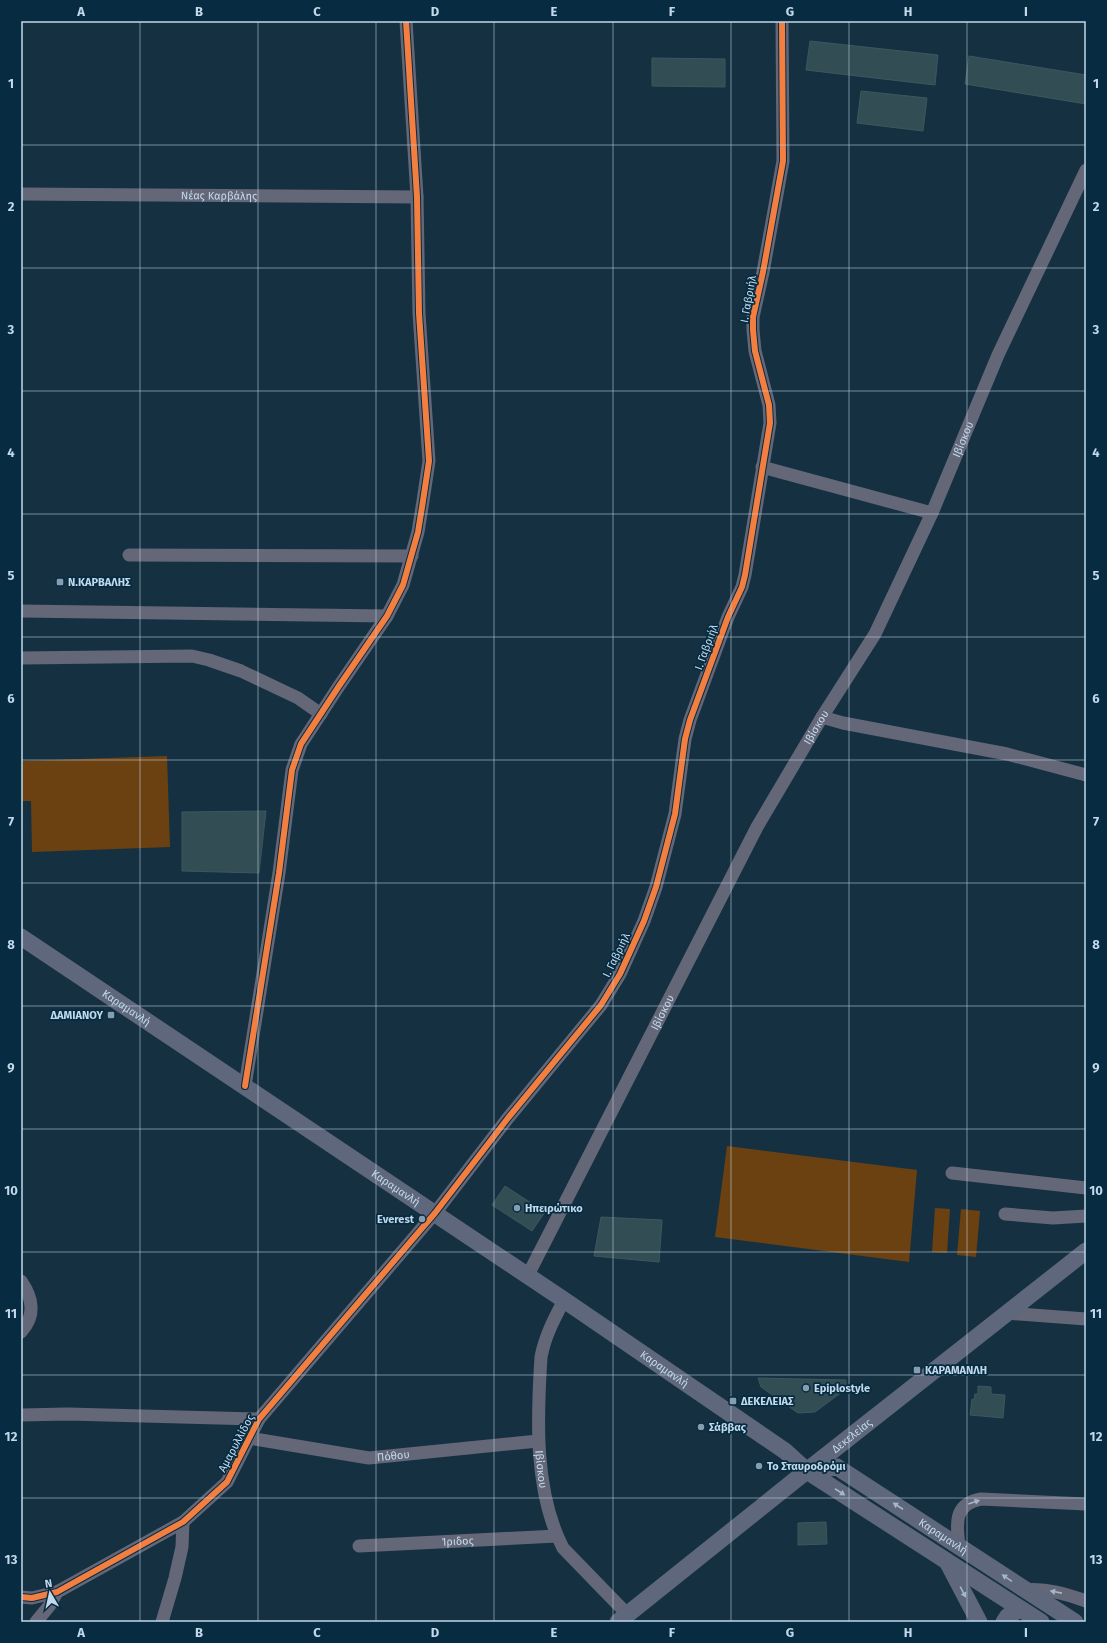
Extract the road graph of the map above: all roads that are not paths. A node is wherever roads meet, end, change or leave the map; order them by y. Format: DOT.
graph roads {
  1 [pos="406,21"];
  2 [pos="782,21"];
  3 [pos="1086,170"];
  4 [pos="1082,184"];
  5 [pos="21,194"];
  6 [pos="416,197"];
  7 [pos="762,467"];
  8 [pos="932,513"];
  9 [pos="129,555"];
  10 [pos="412,556"];
  11 [pos="21,611"];
  12 [pos="387,616"];
  13 [pos="21,658"];
  14 [pos="321,714"];
  15 [pos="822,717"];
  16 [pos="1086,775"];
  17 [pos="21,937"];
  18 [pos="245,1086"];
  19 [pos="952,1173"];
  20 [pos="1086,1188"];
  21 [pos="435,1213"];
  22 [pos="1005,1214"];
  23 [pos="1086,1216"];
  24 [pos="1086,1251"];
  25 [pos="528,1276"];
  26 [pos="21,1281"];
  27 [pos="564,1300"];
  28 [pos="1006,1313"];
  29 [pos="1086,1319"];
  30 [pos="21,1332"];
  31 [pos="21,1415"];
  32 [pos="259,1419"];
  33 [pos="248,1438"];
  34 [pos="538,1441"];
  35 [pos="807,1471"];
  36 [pos="1086,1504"];
  37 [pos="183,1522"];
  38 [pos="557,1536"];
  39 [pos="359,1546"];
  40 [pos="959,1546"];
  41 [pos="946,1561"];
  42 [pos="1026,1590"];
  43 [pos="56,1592"];
  44 [pos="21,1597"];
  45 [pos="1086,1601"];
  46 [pos="1020,1609"];
  47 [pos="623,1618"];
  48 [pos="36,1622"];
  49 [pos="162,1622"];
  50 [pos="979,1622"];
  51 [pos="1004,1622"];
  52 [pos="1041,1622"];
  53 [pos="1074,1622"];
  1 -- 6 [label="street"];
  2 -- 7 [label="street, Ι. Γαβριήλ"];
  3 -- 4 [label="street, Ιβίσκου"];
  4 -- 8 [label="street, Ιβίσκου"];
  5 -- 6 [label="street, Νέας Καρβάλης"];
  6 -- 10 [label="street"];
  7 -- 8 [label="street"];
  7 -- 21 [label="street, Ι. Γαβριήλ"];
  8 -- 15 [label="street, Ιβίσκου"];
  9 -- 10 [label="street"];
  10 -- 12 [label="street"];
  11 -- 12 [label="street"];
  12 -- 14 [label="street"];
  13 -- 14 [label="street"];
  14 -- 18 [label="street"];
  15 -- 16 [label="street"];
  15 -- 25 [label="street, Ιβίσκου"];
  17 -- 18 [label="main road, Καραμανλή"];
  18 -- 21 [label="main road, Καραμανλή"];
  19 -- 20 [label="street"];
  21 -- 25 [label="main road, Καραμανλή"];
  21 -- 32 [label="street, Αμαρυλλίδος"];
  22 -- 23 [label="street"];
  24 -- 28 [label="main road, Δεκελείας"];
  25 -- 27 [label="main road, Καραμανλή"];
  26 -- 30 [label="street"];
  27 -- 34 [label="street, Ιβίσκου"];
  27 -- 35 [label="main road, Καραμανλή"];
  28 -- 29 [label="street"];
  28 -- 35 [label="main road, Δεκελείας"];
  31 -- 32 [label="street"];
  32 -- 33 [label="street, Αμαρυλλίδος"];
  33 -- 34 [label="street, Πόθου"];
  33 -- 37 [label="street, Αμαρυλλίδος"];
  34 -- 38 [label="street, Ιβίσκου"];
  40 -- 35 [label="main road, Καραμανλή, one-way"];
  35 -- 41 [label="main road, Καραμανλή, one-way"];
  35 -- 47 [label="main road, Δεκελείας"];
  40 -- 36 [label="street, one-way"];
  37 -- 43 [label="street, Αμαρυλλίδος"];
  37 -- 49 [label="street"];
  38 -- 39 [label="street, Ίριδος"];
  38 -- 47 [label="street, Ιβίσκου"];
  42 -- 40 [label="main road, Καραμανλή, one-way"];
  41 -- 46 [label="main road, Καραμανλή"];
  41 -- 50 [label="main road, one-way"];
  45 -- 42 [label="street, one-way"];
  42 -- 53 [label="main road, Καραμανλή"];
  43 -- 44 [label="street, Αμαρυλλίδος"];
  43 -- 48 [label="street"];
  46 -- 51 [label="main road"];
  46 -- 52 [label="main road, Καραμανλή"];
}
